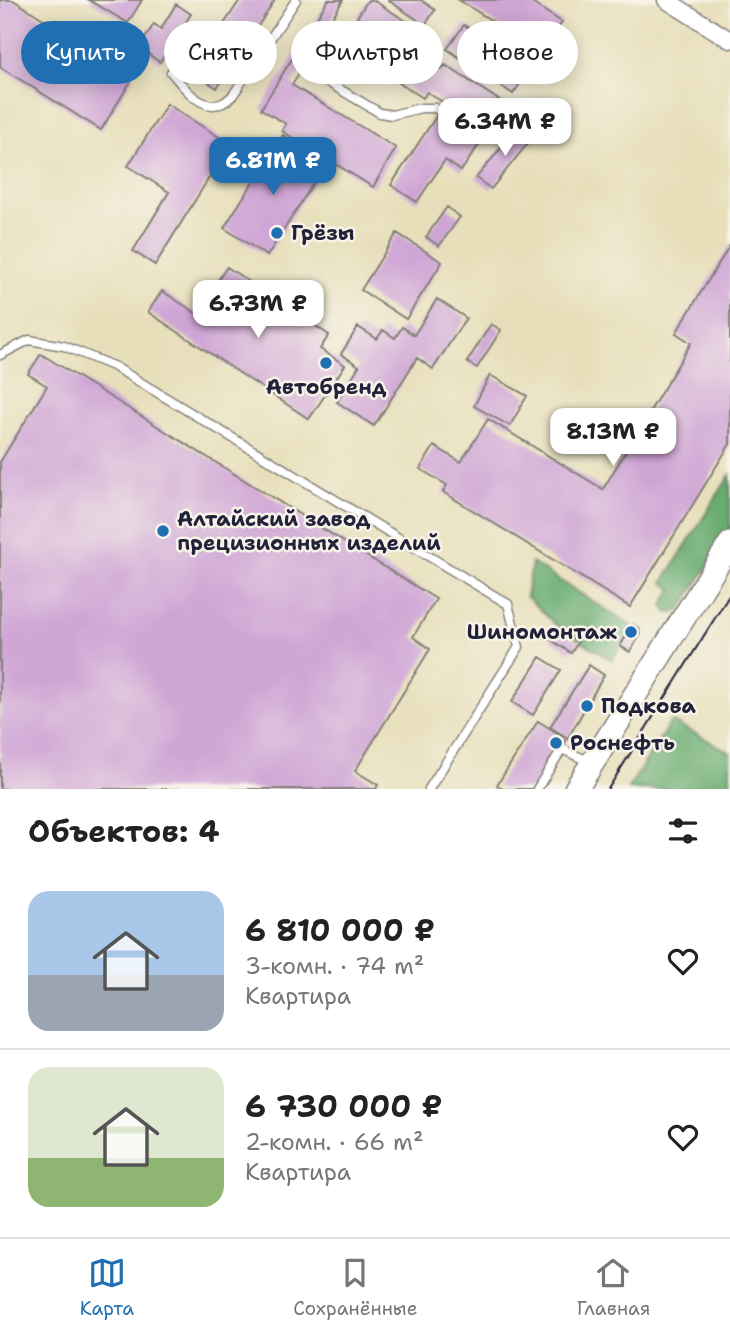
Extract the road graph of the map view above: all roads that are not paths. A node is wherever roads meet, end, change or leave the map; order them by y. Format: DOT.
graph roads {
  1 [pos="296,0"];
  2 [pos="666,0"];
  3 [pos="277,29"];
  4 [pos="730,40"];
  5 [pos="181,84"];
  6 [pos="240,84"];
  7 [pos="331,84"];
  8 [pos="486,139"];
  9 [pos="0,355"];
  10 [pos="730,544"];
  11 [pos="593,763"];
  12 [pos="429,789"];
  13 [pos="537,789"];
  14 [pos="576,789"];
  1 -- 3 [label="lane"];
  2 -- 4 [label="street"];
  5 -- 6 [label="lane"];
  7 -- 8 [label="lane"];
  9 -- 12 [label="lane"];
  10 -- 11 [label="main road"];
  11 -- 13 [label="lane"];
  11 -- 14 [label="main road"];
}
